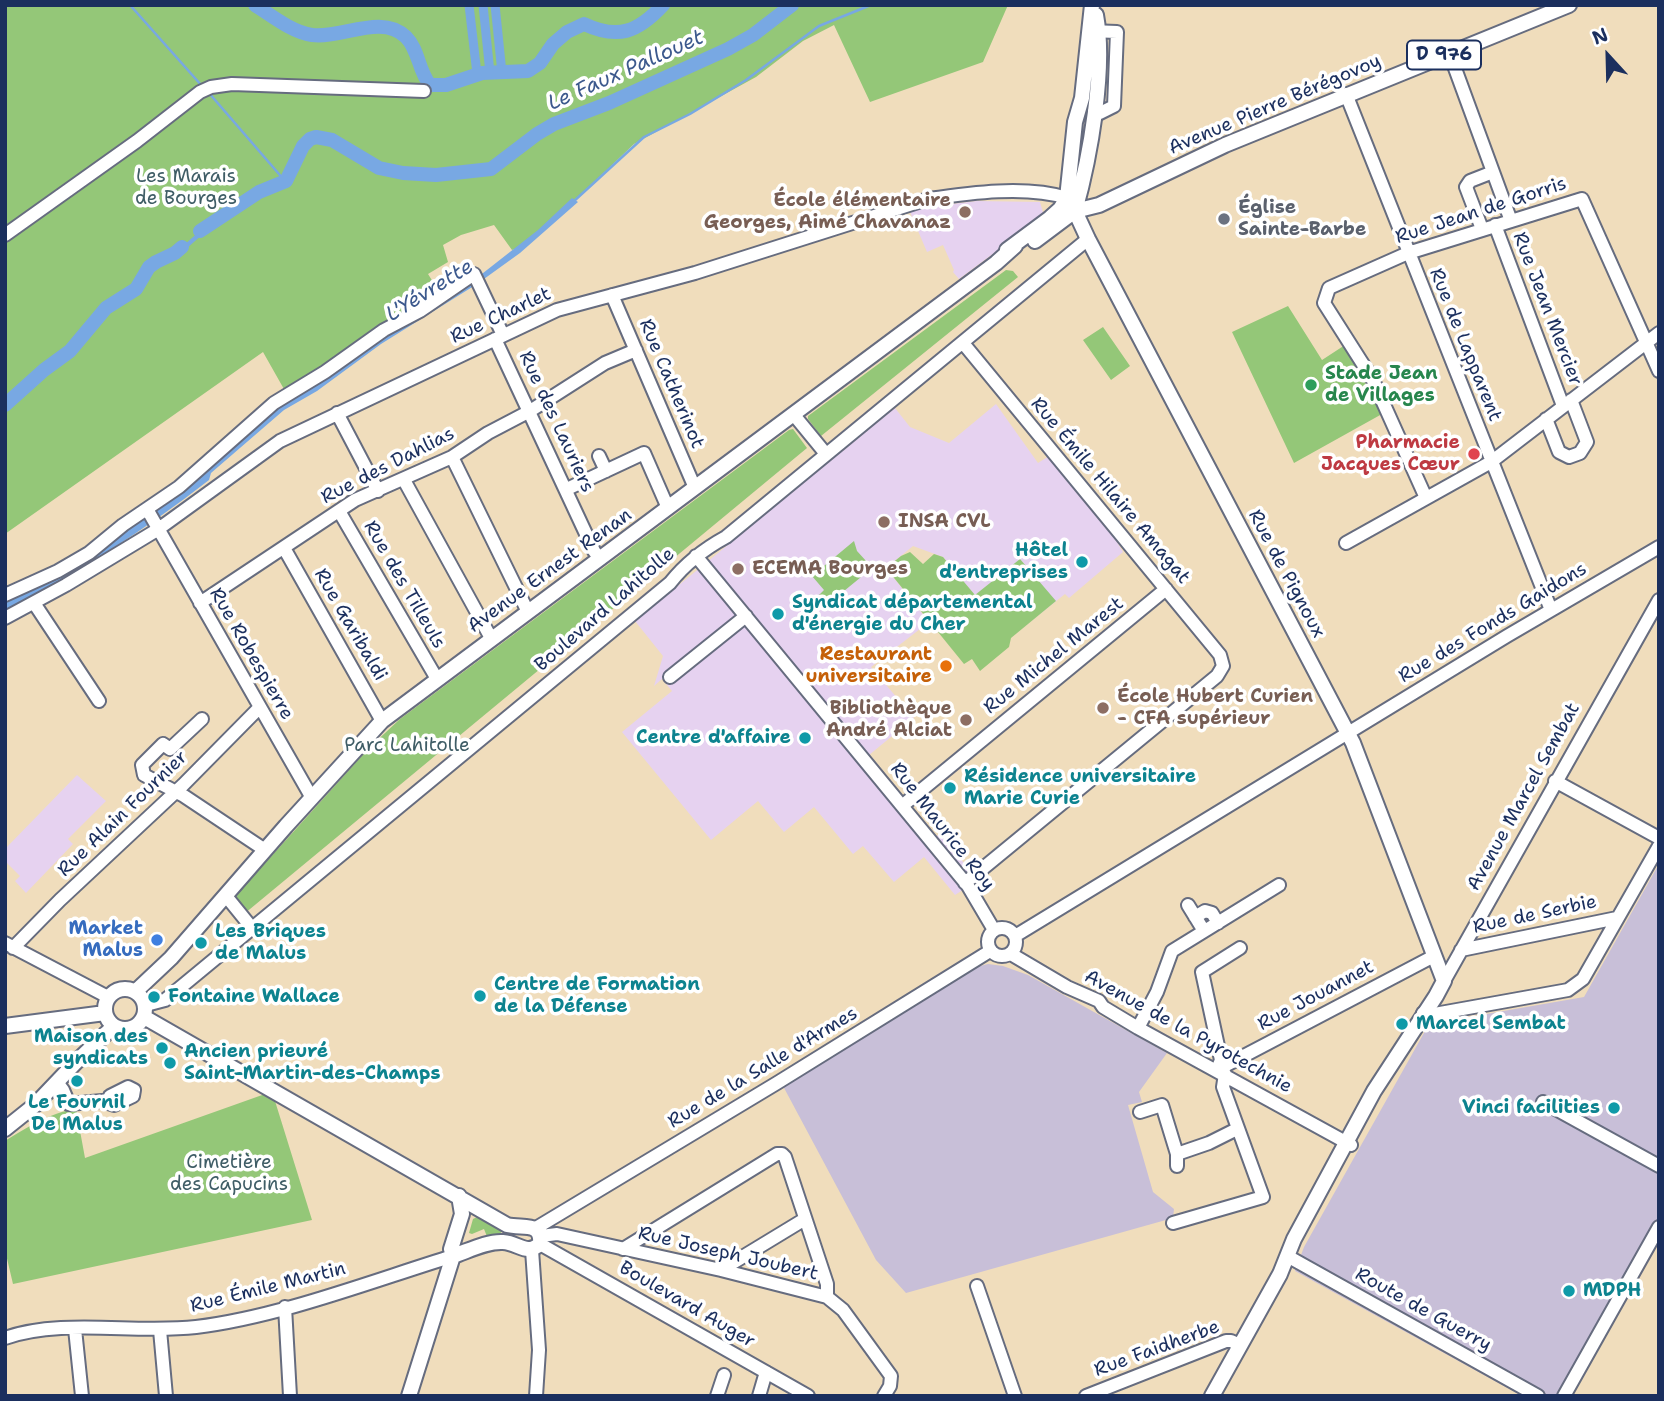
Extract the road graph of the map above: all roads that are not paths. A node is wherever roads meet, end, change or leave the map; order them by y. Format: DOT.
graph roads {
  1 [pos="1093,5"];
  2 [pos="1569,5"];
  3 [pos="1094,32"];
  4 [pos="1450,52"];
  5 [pos="424,91"];
  6 [pos="1346,94"];
  7 [pos="1493,172"];
  8 [pos="1067,206"];
  9 [pos="1511,221"];
  10 [pos="1489,227"];
  11 [pos="5,235"];
  12 [pos="1088,239"];
  13 [pos="1408,253"];
  14 [pos="996,263"];
  15 [pos="612,295"];
  16 [pos="1659,333"];
  17 [pos="499,337"];
  18 [pos="1647,340"];
  19 [pos="963,342"];
  20 [pos="636,350"];
  21 [pos="1659,371"];
  22 [pos="1567,403"];
  23 [pos="530,411"];
  24 [pos="337,413"];
  25 [pos="793,415"];
  26 [pos="1546,419"];
  27 [pos="826,454"];
  28 [pos="599,456"];
  29 [pos="452,457"];
  30 [pos="1491,462"];
  31 [pos="606,471"];
  32 [pos="404,480"];
  33 [pos="695,488"];
  34 [pos="567,489"];
  35 [pos="378,491"];
  36 [pos="1426,498"];
  37 [pos="668,508"];
  38 [pos="339,511"];
  39 [pos="152,519"];
  40 [pos="1346,543"];
  41 [pos="1659,547"];
  42 [pos="284,548"];
  43 [pos="696,556"];
  44 [pos="600,559"];
  45 [pos="62,578"];
  46 [pos="1166,589"];
  47 [pos="5,595"];
  48 [pos="1659,600"];
  49 [pos="34,603"];
  50 [pos="200,603"];
  51 [pos="1551,610"];
  52 [pos="528,612"];
  53 [pos="746,616"];
  54 [pos="5,618"];
  55 [pos="491,639"];
  56 [pos="670,677"];
  57 [pos="436,679"];
  58 [pos="99,701"];
  59 [pos="259,708"];
  60 [pos="202,719"];
  61 [pos="382,721"];
  62 [pos="1348,734"];
  63 [pos="1555,781"];
  64 [pos="175,791"];
  65 [pos="312,798"];
  66 [pos="902,806"];
  67 [pos="1659,838"];
  68 [pos="1659,846"];
  69 [pos="265,850"];
  70 [pos="965,883"];
  71 [pos="1279,885"];
  72 [pos="226,896"];
  73 [pos="1188,905"];
  74 [pos="1195,917"];
  75 [pos="1617,918"];
  76 [pos="1218,923"];
  77 [pos="252,928"];
  78 [pos="994,930"];
  79 [pos="1204,931"];
  80 [pos="1015,936"];
  81 [pos="9,945"];
  82 [pos="1240,948"];
  83 [pos="1461,950"];
  84 [pos="990,951"];
  85 [pos="1011,954"];
  86 [pos="1434,956"];
  87 [pos="1444,981"];
  88 [pos="108,997"];
  89 [pos="142,1003"];
  90 [pos="1426,1014"];
  91 [pos="109,1020"];
  92 [pos="5,1026"];
  93 [pos="1138,1028"];
  94 [pos="1221,1072"];
  95 [pos="57,1082"];
  96 [pos="1543,1101"];
  97 [pos="108,1103"];
  98 [pos="1140,1112"];
  99 [pos="5,1129"];
  100 [pos="1237,1129"];
  101 [pos="1349,1143"];
  102 [pos="1659,1166"];
  103 [pos="458,1196"];
  104 [pos="485,1211"];
  105 [pos="806,1219"];
  106 [pos="1172,1223"];
  107 [pos="458,1227"];
  108 [pos="1659,1227"];
  109 [pos="538,1244"];
  110 [pos="623,1249"];
  111 [pos="471,1251"];
  112 [pos="453,1256"];
  113 [pos="1289,1257"];
  114 [pos="721,1270"];
  115 [pos="977,1286"];
  116 [pos="827,1297"];
  117 [pos="285,1307"];
  118 [pos="75,1329"];
  119 [pos="160,1330"];
  120 [pos="5,1338"];
  121 [pos="1240,1345"];
  122 [pos="766,1372"];
  123 [pos="724,1375"];
  124 [pos="82,1396"];
  125 [pos="166,1396"];
  126 [pos="290,1396"];
  127 [pos="409,1396"];
  128 [pos="536,1396"];
  129 [pos="717,1396"];
  130 [pos="759,1396"];
  131 [pos="808,1396"];
  132 [pos="884,1396"];
  133 [pos="1015,1396"];
  134 [pos="1086,1396"];
  135 [pos="1212,1396"];
  136 [pos="1538,1396"];
  137 [pos="1564,1396"];
  1 -- 3 [label="main road"];
  2 -- 4 [label="main road, Avenue Pierre Bérégovoy / D 976"];
  3 -- 8 [label="main road"];
  3 -- 8 [label="main road"];
  4 -- 6 [label="main road, Avenue Pierre Bérégovoy / D 976"];
  4 -- 7 [label="street, Rue Jean Mercier"];
  5 -- 11 [label="street"];
  6 -- 8 [label="main road, Avenue Pierre Bérégovoy / D 976"];
  6 -- 13 [label="street, Rue de Lapparent"];
  7 -- 9 [label="street, Rue Jean Mercier"];
  7 -- 10 [label="street, Rue Jean Mercier"];
  8 -- 12 [label="main road, Rue de Pignoux"];
  8 -- 14 [label="main road, Avenue Ernest Renan"];
  8 -- 14 [label="main road, Avenue Ernest Renan"];
  8 -- 15 [label="street, Rue Charlet"];
  9 -- 10 [label="street, Rue Jean de Gorris"];
  9 -- 18 [label="street, Rue Jean de Gorris"];
  10 -- 13 [label="street, Rue Jean de Gorris"];
  10 -- 22 [label="street, Rue Jean Mercier"];
  12 -- 19 [label="street, Boulevard Lahitolle"];
  12 -- 62 [label="main road, Rue de Pignoux"];
  13 -- 30 [label="street, Rue de Lapparent"];
  13 -- 36 [label="street, Rue Jean de Gorris"];
  14 -- 25 [label="main road, Avenue Ernest Renan"];
  15 -- 17 [label="street, Rue Charlet"];
  15 -- 20 [label="street, Rue Catherinot"];
  16 -- 18 [label="street"];
  17 -- 23 [label="street, Rue des Lauriers"];
  17 -- 24 [label="street, Rue Charlet"];
  17 -- 39 [label="street, Rue des Lauriers"];
  18 -- 21 [label="street"];
  18 -- 22 [label="street"];
  19 -- 27 [label="street, Boulevard Lahitolle"];
  19 -- 46 [label="street, Rue Émile Hilaire Amagat"];
  20 -- 23 [label="street, Rue des Dahlias"];
  20 -- 33 [label="street, Rue Catherinot"];
  22 -- 26 [label="street"];
  22 -- 26 [label="street, Rue Jean Mercier"];
  23 -- 29 [label="street, Rue des Dahlias"];
  23 -- 34 [label="street, Rue des Lauriers"];
  24 -- 35 [label="street"];
  24 -- 39 [label="street, Rue Charlet"];
  25 -- 27 [label="street"];
  25 -- 33 [label="main road, Avenue Ernest Renan"];
  26 -- 30 [label="street"];
  27 -- 43 [label="street, Boulevard Lahitolle"];
  28 -- 31 [label="street"];
  29 -- 32 [label="street, Rue des Dahlias"];
  29 -- 52 [label="street"];
  30 -- 36 [label="street"];
  30 -- 51 [label="street, Rue de Lapparent"];
  31 -- 34 [label="street"];
  31 -- 37 [label="street"];
  32 -- 35 [label="street, Rue des Dahlias"];
  32 -- 55 [label="street"];
  33 -- 37 [label="main road, Avenue Ernest Renan"];
  34 -- 44 [label="street, Rue des Lauriers"];
  35 -- 38 [label="street, Rue des Dahlias"];
  36 -- 40 [label="street"];
  37 -- 44 [label="main road, Avenue Ernest Renan"];
  38 -- 42 [label="street, Rue des Dahlias"];
  38 -- 57 [label="street, Rue des Tilleuls"];
  39 -- 45 [label="street, Rue Charlet"];
  39 -- 45 [label="street"];
  39 -- 50 [label="street, Rue Robespierre"];
  41 -- 51 [label="street, Rue des Fonds Gaidons"];
  42 -- 50 [label="street, Rue des Dahlias"];
  42 -- 61 [label="street, Rue Garibaldi"];
  43 -- 53 [label="street, Rue Maurice Roy"];
  43 -- 77 [label="street, Boulevard Lahitolle"];
  44 -- 52 [label="main road, Avenue Ernest Renan"];
  45 -- 47 [label="street"];
  45 -- 49 [label="street, Rue Charlet"];
  46 -- 66 [label="street, Rue Michel Marest"];
  46 -- 70 [label="street, Rue Émile Hilaire Amagat"];
  48 -- 63 [label="street, Avenue Marcel Sembat"];
  49 -- 54 [label="street, Rue Charlet"];
  49 -- 58 [label="street"];
  50 -- 59 [label="street, Rue Robespierre"];
  51 -- 62 [label="street, Rue des Fonds Gaidons"];
  52 -- 55 [label="main road, Avenue Ernest Renan"];
  53 -- 56 [label="street"];
  53 -- 66 [label="street, Rue Maurice Roy"];
  55 -- 57 [label="main road, Avenue Ernest Renan"];
  57 -- 61 [label="main road, Avenue Ernest Renan"];
  59 -- 64 [label="street, Rue Alain Fournier"];
  59 -- 65 [label="street, Rue Robespierre"];
  60 -- 64 [label="street"];
  61 -- 65 [label="main road, Avenue Ernest Renan"];
  62 -- 80 [label="street"];
  62 -- 86 [label="main road, Rue de Pignoux"];
  63 -- 67 [label="street"];
  63 -- 83 [label="street, Avenue Marcel Sembat"];
  64 -- 69 [label="street"];
  64 -- 81 [label="street, Rue Alain Fournier"];
  65 -- 69 [label="main road, Avenue Ernest Renan"];
  66 -- 70 [label="street, Rue Maurice Roy"];
  68 -- 75 [label="street"];
  69 -- 72 [label="main road, Avenue Ernest Renan"];
  70 -- 78 [label="street, Rue Maurice Roy"];
  71 -- 76 [label="street"];
  72 -- 77 [label="street"];
  72 -- 89 [label="main road, Avenue Ernest Renan"];
  73 -- 74 [label="street"];
  74 -- 76 [label="street"];
  74 -- 79 [label="street"];
  75 -- 83 [label="street, Rue de Serbie"];
  75 -- 90 [label="street"];
  76 -- 79 [label="street"];
  77 -- 89 [label="street, Boulevard Lahitolle"];
  78 -- 80 [label="street"];
  78 -- 84 [label="street"];
  79 -- 93 [label="street"];
  80 -- 85 [label="street"];
  81 -- 88 [label="street"];
  82 -- 94 [label="street"];
  83 -- 87 [label="street, Avenue Marcel Sembat"];
  84 -- 85 [label="street"];
  84 -- 109 [label="street, Rue de la Salle d'Armes"];
  85 -- 93 [label="street, Avenue de la Pyrotechnie"];
  86 -- 87 [label="main road, Rue de Pignoux"];
  86 -- 94 [label="street, Rue Jouannet"];
  87 -- 90 [label="main road, Avenue Marcel Sembat"];
  88 -- 89 [label="main road"];
  88 -- 91 [label="main road"];
  89 -- 91 [label="main road"];
  89 -- 103 [label="main road"];
  90 -- 101 [label="main road, Avenue Marcel Sembat"];
  91 -- 92 [label="main road"];
  91 -- 95 [label="main road"];
  93 -- 94 [label="street, Avenue de la Pyrotechnie"];
  94 -- 100 [label="street"];
  94 -- 101 [label="street, Avenue de la Pyrotechnie"];
  95 -- 97 [label="street"];
  95 -- 99 [label="main road"];
  96 -- 102 [label="street"];
  98 -- 100 [label="street"];
  100 -- 106 [label="street"];
  101 -- 113 [label="main road, Avenue Marcel Sembat"];
  103 -- 104 [label="main road"];
  103 -- 107 [label="main road"];
  104 -- 107 [label="main road"];
  104 -- 109 [label="main road"];
  105 -- 110 [label="street"];
  105 -- 114 [label="street"];
  105 -- 116 [label="street"];
  107 -- 111 [label="main road"];
  107 -- 112 [label="main road"];
  108 -- 137 [label="street"];
  109 -- 110 [label="street, Rue Joseph Joubert"];
  109 -- 111 [label="main road"];
  109 -- 122 [label="street, Boulevard Auger"];
  109 -- 128 [label="street"];
  110 -- 114 [label="street, Rue Joseph Joubert"];
  111 -- 112 [label="main road"];
  112 -- 117 [label="street, Rue Émile Martin"];
  112 -- 127 [label="main road"];
  113 -- 121 [label="main road, Avenue Marcel Sembat"];
  113 -- 136 [label="street, Route de Guerry"];
  114 -- 116 [label="street, Rue Joseph Joubert"];
  115 -- 133 [label="street"];
  116 -- 132 [label="street, Rue Joseph Joubert"];
  117 -- 119 [label="street, Rue Émile Martin"];
  117 -- 126 [label="street"];
  118 -- 119 [label="street, Rue Émile Martin"];
  118 -- 120 [label="street, Rue Émile Martin"];
  118 -- 124 [label="street"];
  119 -- 125 [label="street"];
  121 -- 134 [label="street, Rue Faidherbe"];
  121 -- 135 [label="main road, Avenue Marcel Sembat"];
  122 -- 130 [label="street"];
  122 -- 131 [label="street, Boulevard Auger"];
  123 -- 129 [label="street"];
}
